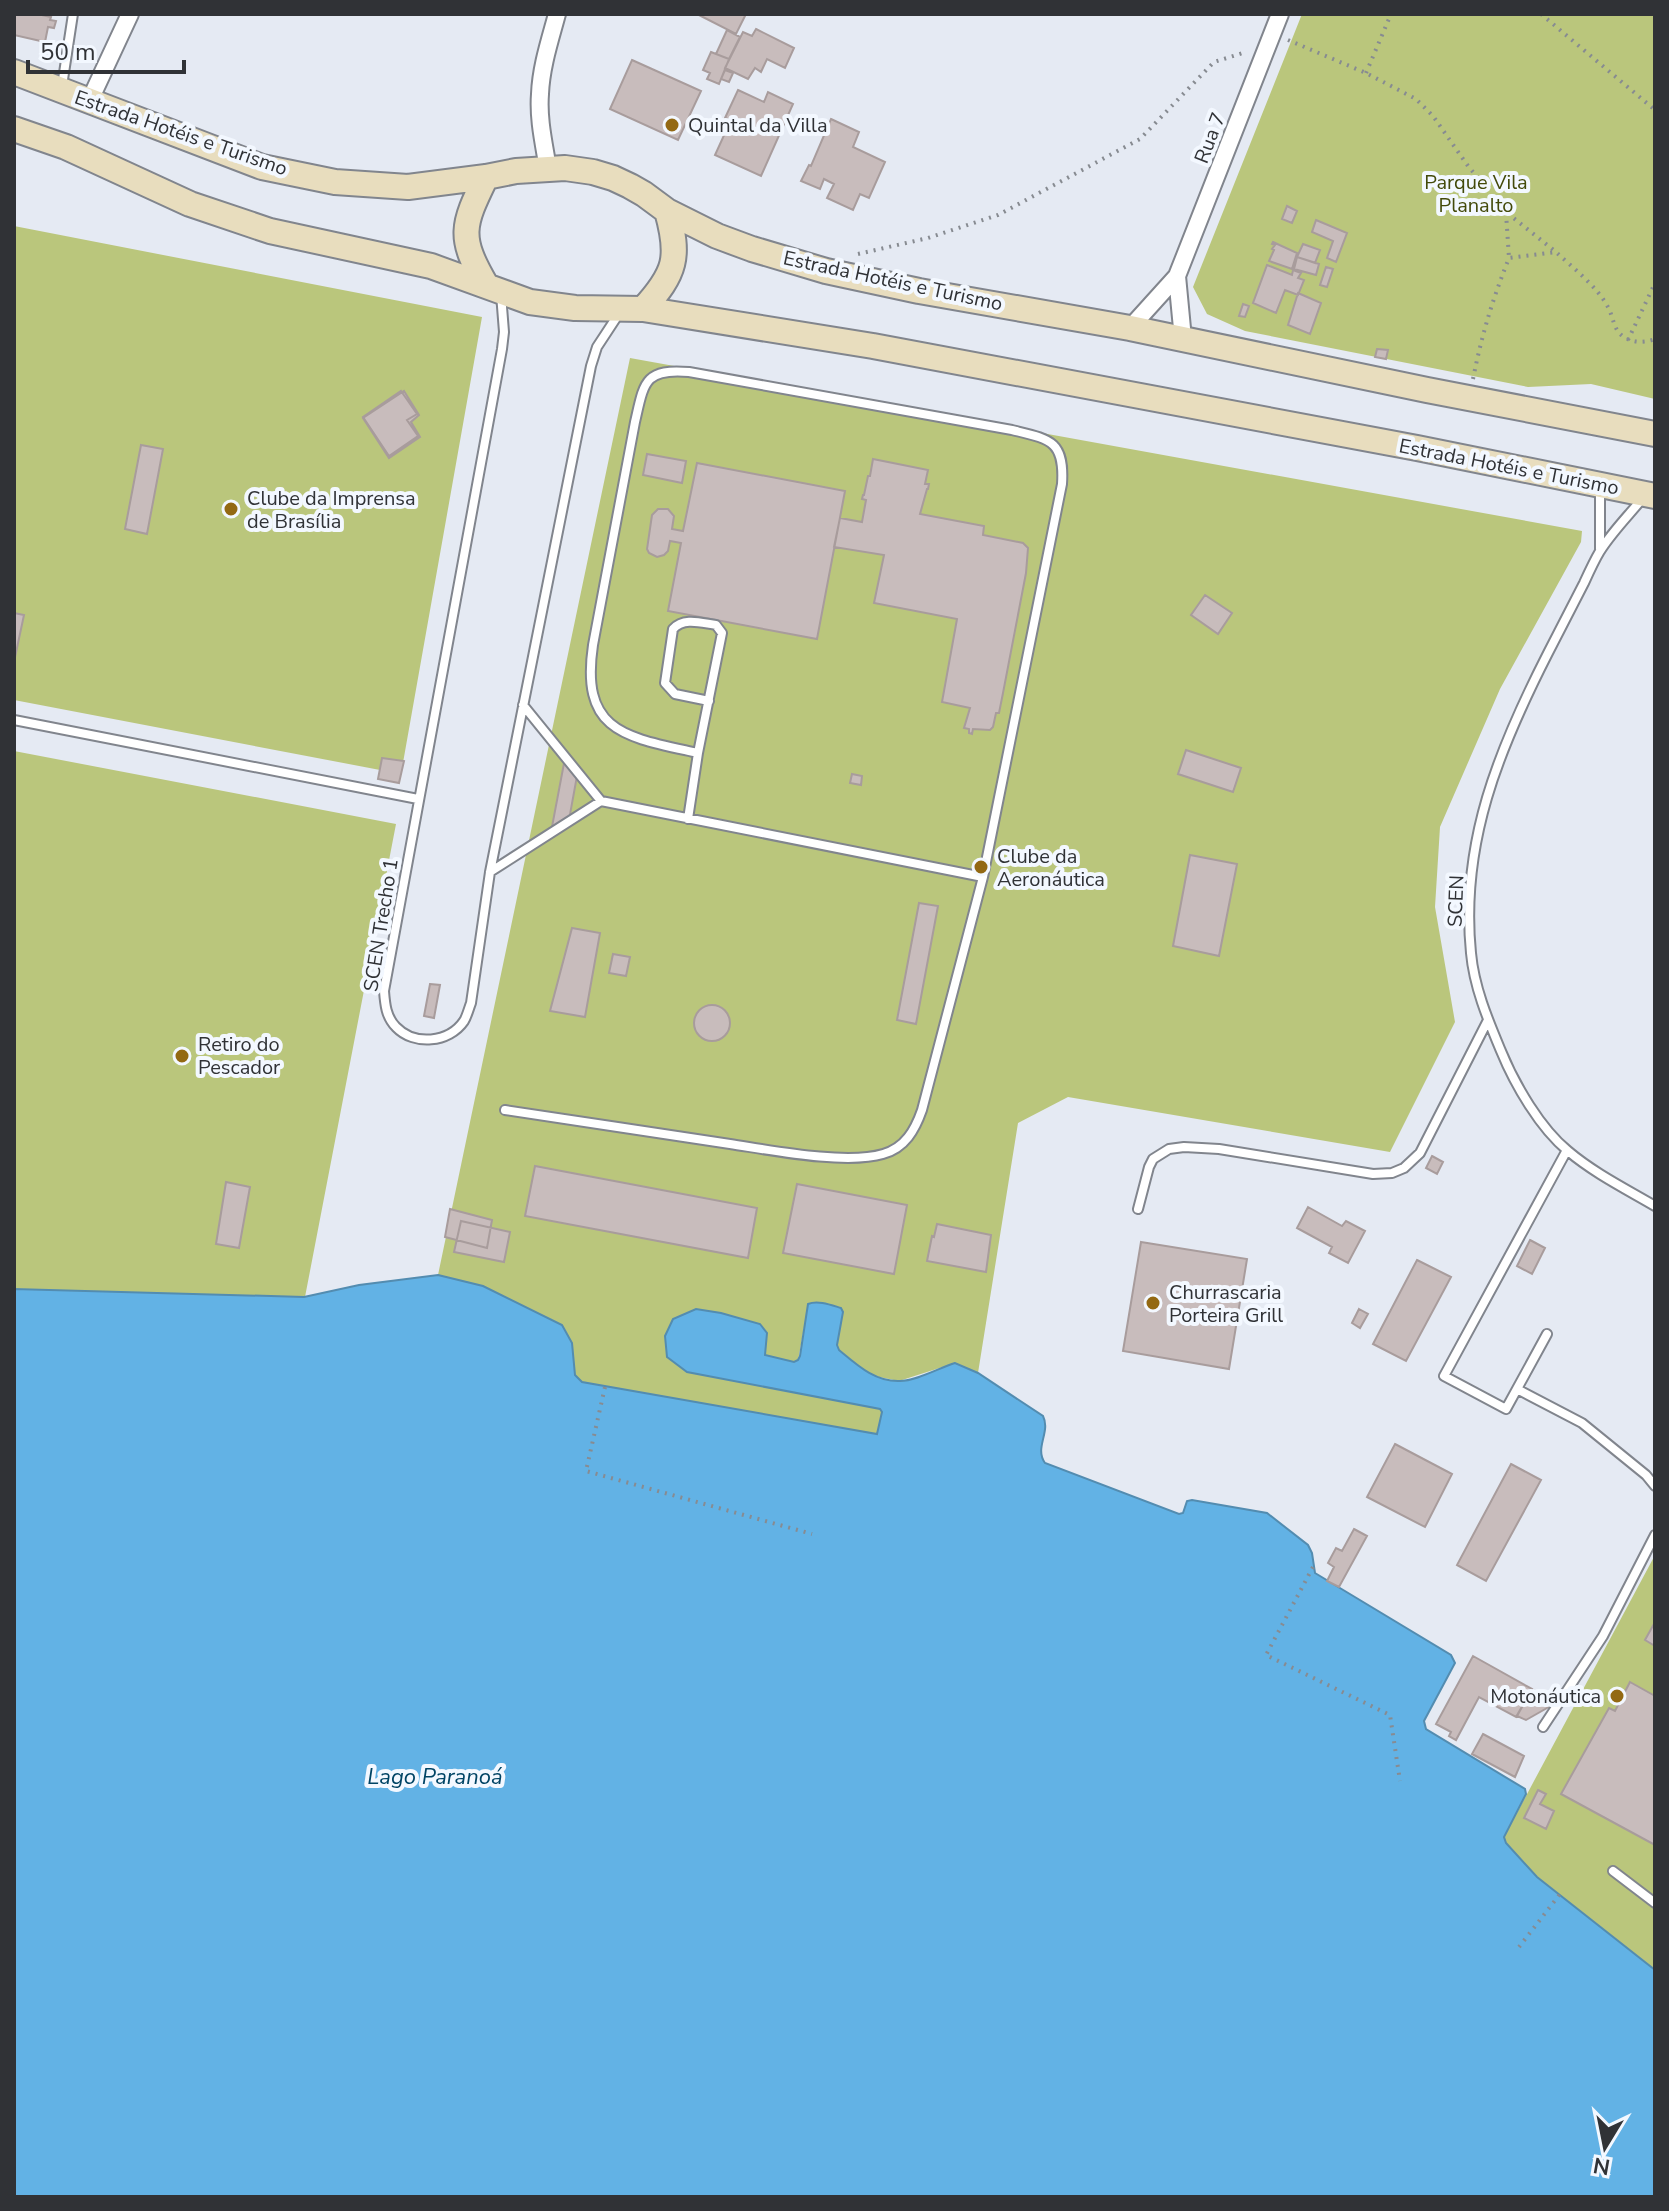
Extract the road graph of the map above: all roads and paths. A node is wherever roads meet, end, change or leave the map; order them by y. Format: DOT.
graph roads {
  1 [pos="73,14"];
  2 [pos="130,14"];
  3 [pos="557,14"];
  4 [pos="1280,14"];
  5 [pos="1391,14"];
  6 [pos="1541,14"];
  7 [pos="1270,40"];
  8 [pos="14,72"];
  9 [pos="1366,73"];
  10 [pos="62,91"];
  11 [pos="89,102"];
  12 [pos="1655,110"];
  13 [pos="14,129"];
  14 [pos="548,169"];
  15 [pos="486,177"];
  16 [pos="667,211"];
  17 [pos="1506,212"];
  18 [pos="1556,252"];
  19 [pos="852,255"];
  20 [pos="1509,258"];
  21 [pos="1177,276"];
  22 [pos="1655,283"];
  23 [pos="493,288"];
  24 [pos="633,308"];
  25 [pos="1130,328"];
  26 [pos="1183,339"];
  27 [pos="1655,339"];
  28 [pos="1628,340"];
  29 [pos="1469,399"];
  30 [pos="1655,434"];
  31 [pos="1600,485"];
  32 [pos="1650,496"];
  33 [pos="1600,550"];
  34 [pos="709,701"];
  35 [pos="523,705"];
  36 [pos="14,720"];
  37 [pos="698,753"];
  38 [pos="418,799"];
  39 [pos="601,801"];
  40 [pos="688,819"];
  41 [pos="490,872"];
  42 [pos="983,877"];
  43 [pos="1488,1020"];
  44 [pos="505,1110"];
  45 [pos="1567,1150"];
  46 [pos="1655,1206"];
  47 [pos="1138,1209"];
  48 [pos="1547,1334"];
  49 [pos="605,1387"];
  50 [pos="1517,1389"];
  51 [pos="1655,1486"];
  52 [pos="812,1534"];
  53 [pos="1655,1535"];
  54 [pos="1313,1567"];
  55 [pos="1543,1727"];
  56 [pos="1400,1781"];
  57 [pos="1613,1871"];
  58 [pos="1560,1894"];
  59 [pos="1655,1903"];
  60 [pos="1519,1947"];
  1 -- 10 [label="lane"];
  2 -- 11 [label="street"];
  3 -- 14 [label="street"];
  4 -- 7 [label="street, Rua 7"];
  5 -- 9 [label="path"];
  6 -- 12 [label="path"];
  7 -- 9 [label="path"];
  7 -- 19 [label="path"];
  7 -- 21 [label="street, Rua 7"];
  8 -- 10 [label="main road, Estrada Hotéis e Turismo"];
  9 -- 17 [label="path"];
  10 -- 11 [label="main road, Estrada Hotéis e Turismo"];
  11 -- 15 [label="main road, Estrada Hotéis e Turismo"];
  13 -- 23 [label="main road, Estrada Hotéis e Turismo"];
  14 -- 15 [label="main road, Estrada Hotéis e Turismo"];
  14 -- 16 [label="main road, Estrada Hotéis e Turismo"];
  15 -- 23 [label="main road"];
  16 -- 24 [label="main road"];
  16 -- 25 [label="main road, Estrada Hotéis e Turismo"];
  17 -- 18 [label="path"];
  17 -- 20 [label="path"];
  18 -- 20 [label="path"];
  18 -- 28 [label="path"];
  20 -- 29 [label="path"];
  21 -- 25 [label="street, Rua 7"];
  21 -- 26 [label="street, Rua 7"];
  22 -- 28 [label="path"];
  23 -- 24 [label="main road, Estrada Hotéis e Turismo"];
  23 -- 38 [label="lane, SCEN Trecho 1"];
  24 -- 31 [label="main road, Estrada Hotéis e Turismo"];
  24 -- 35 [label="lane, SCEN Trecho 1"];
  25 -- 26 [label="main road, Estrada Hotéis e Turismo"];
  26 -- 29 [label="main road, Estrada Hotéis e Turismo"];
  27 -- 28 [label="path"];
  29 -- 30 [label="main road, Estrada Hotéis e Turismo"];
  31 -- 32 [label="main road, Estrada Hotéis e Turismo"];
  31 -- 33 [label="lane, SCEN"];
  32 -- 33 [label="lane, SCEN"];
  33 -- 43 [label="lane, SCEN"];
  34 -- 34 [label="lane"];
  34 -- 37 [label="lane"];
  35 -- 39 [label="lane"];
  35 -- 41 [label="lane, SCEN Trecho 1"];
  36 -- 38 [label="lane"];
  37 -- 40 [label="lane"];
  37 -- 42 [label="lane"];
  38 -- 41 [label="lane, SCEN Trecho 1"];
  39 -- 40 [label="lane"];
  39 -- 41 [label="lane"];
  40 -- 42 [label="lane"];
  42 -- 44 [label="lane"];
  43 -- 45 [label="lane, SCEN"];
  43 -- 47 [label="lane"];
  45 -- 46 [label="lane, SCEN"];
  45 -- 50 [label="lane"];
  48 -- 50 [label="lane"];
  49 -- 52 [label="path"];
  50 -- 51 [label="lane"];
  53 -- 55 [label="lane"];
  54 -- 56 [label="path"];
  57 -- 59 [label="lane"];
  58 -- 60 [label="path"];
}
